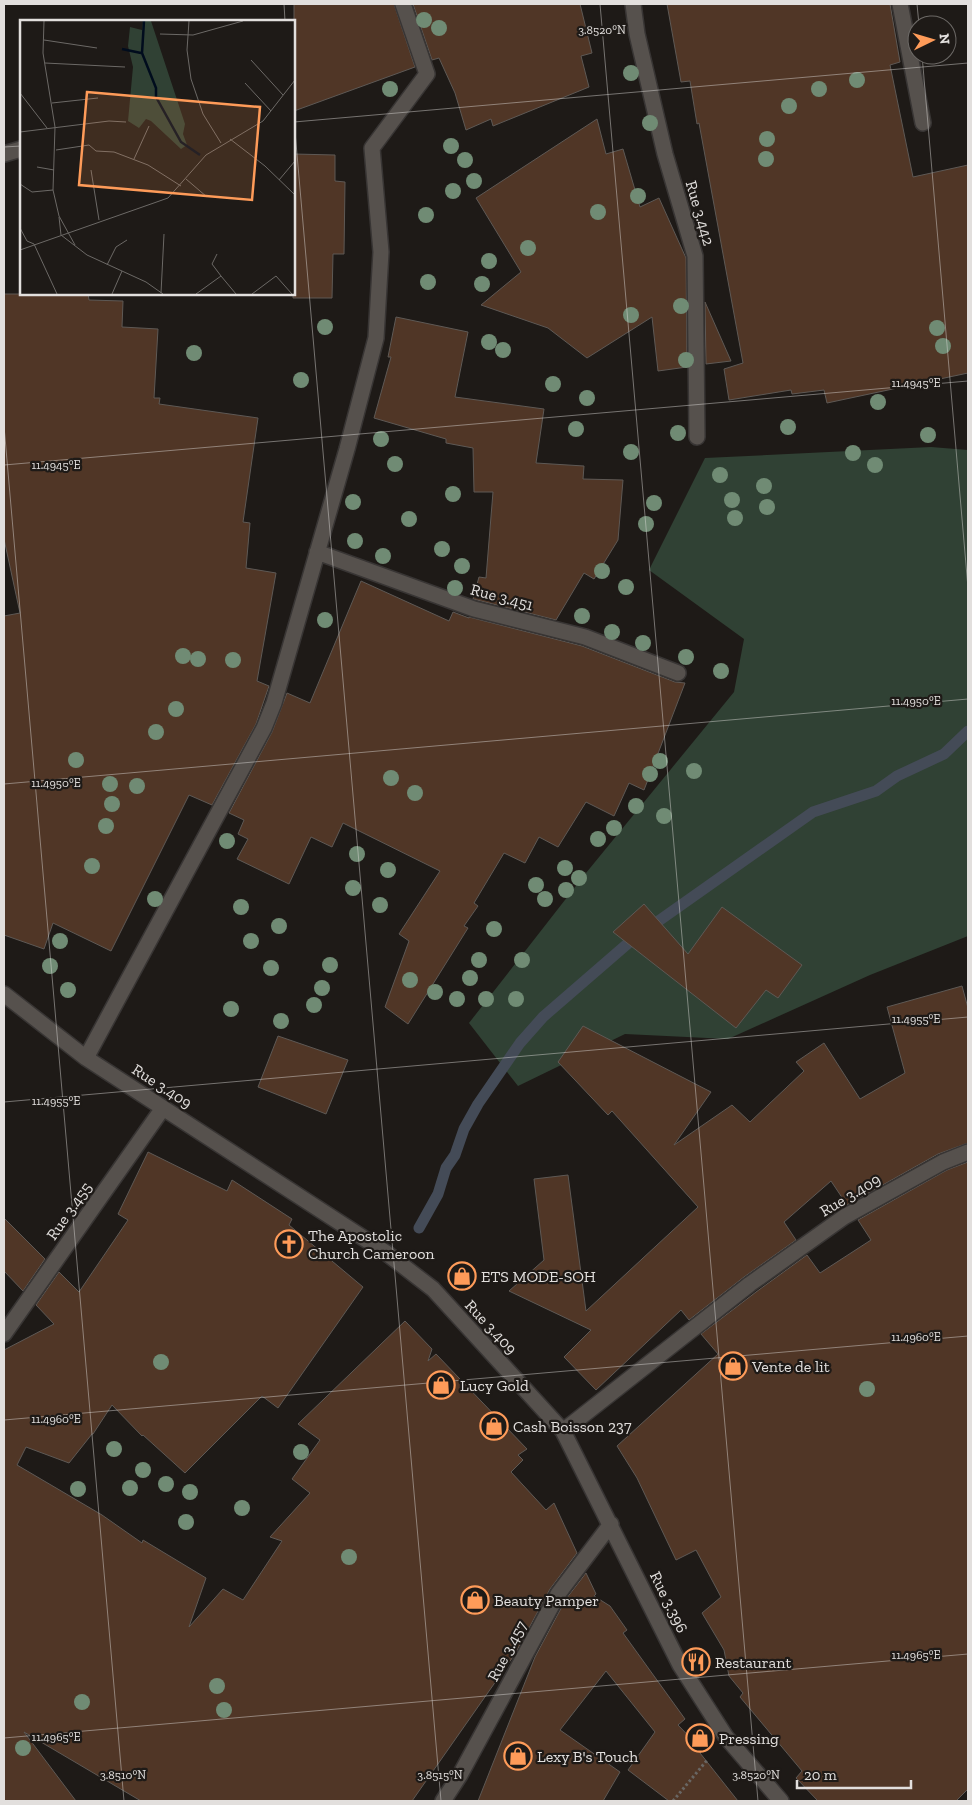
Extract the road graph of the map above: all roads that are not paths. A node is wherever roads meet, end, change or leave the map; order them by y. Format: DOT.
graph roads {
  1 [pos="403,4"];
  2 [pos="633,4"];
  3 [pos="900,4"];
  4 [pos="923,124"];
  5 [pos="20,149"];
  6 [pos="4,154"];
  7 [pos="697,437"];
  8 [pos="317,552"];
  9 [pos="678,672"];
  10 [pos="4,994"];
  11 [pos="86,1058"];
  12 [pos="163,1108"];
  13 [pos="968,1152"];
  14 [pos="4,1334"];
  15 [pos="563,1431"];
  16 [pos="611,1524"];
  17 [pos="443,1801"];
  18 [pos="781,1801"];
  1 -- 8 [label="street"];
  2 -- 7 [label="street, Rue 3.442"];
  3 -- 4 [label="street"];
  5 -- 6 [label="street"];
  8 -- 9 [label="street, Rue 3.451"];
  8 -- 11 [label="street"];
  10 -- 11 [label="street, Rue 3.409"];
  11 -- 12 [label="street, Rue 3.409"];
  12 -- 14 [label="street, Rue 3.455"];
  12 -- 15 [label="street, Rue 3.409"];
  13 -- 15 [label="street, Rue 3.409"];
  15 -- 16 [label="street, Rue 3.396"];
  16 -- 17 [label="street, Rue 3.457"];
  16 -- 18 [label="street, Rue 3.396"];
}
